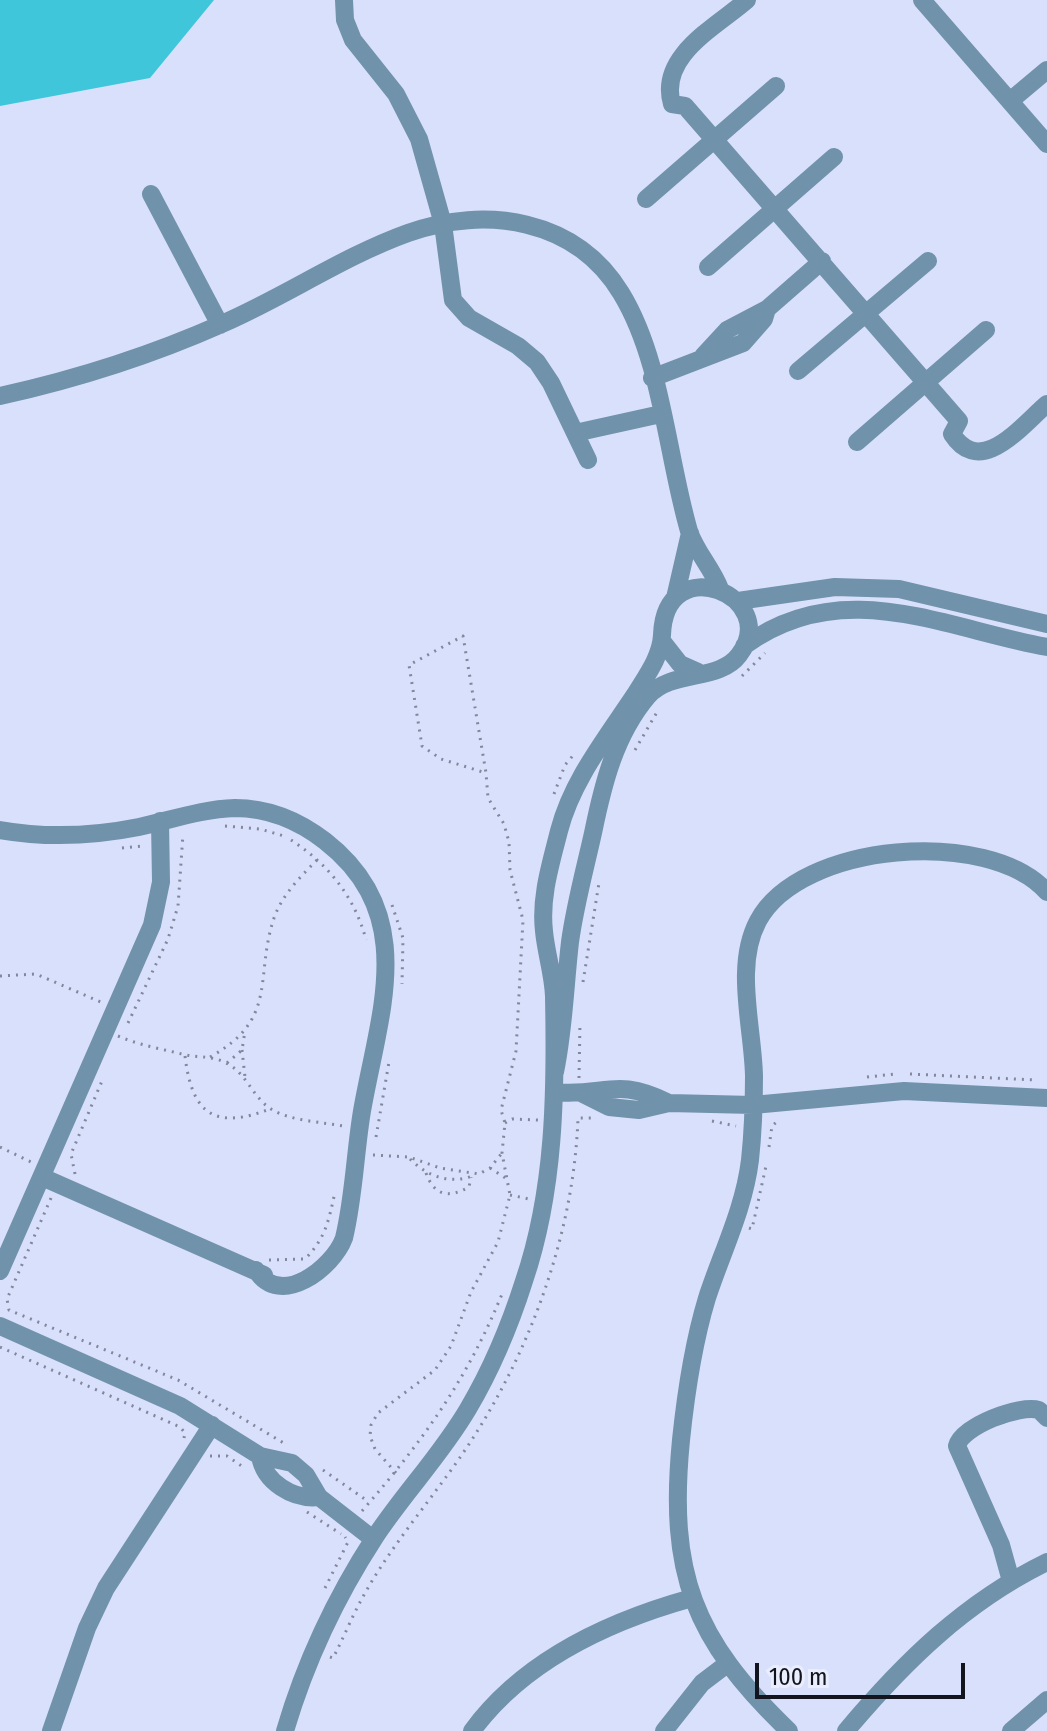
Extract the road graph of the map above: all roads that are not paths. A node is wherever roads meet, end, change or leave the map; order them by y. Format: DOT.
graph roads {
  1 [pos="344,0"];
  2 [pos="747,0"];
  3 [pos="922,0"];
  4 [pos="1047,70"];
  5 [pos="776,86"];
  6 [pos="1010,101"];
  7 [pos="714,140"];
  8 [pos="1047,144"];
  9 [pos="834,157"];
  10 [pos="151,194"];
  11 [pos="646,199"];
  12 [pos="774,209"];
  13 [pos="443,224"];
  14 [pos="822,261"];
  15 [pos="928,261"];
  16 [pos="708,267"];
  17 [pos="866,313"];
  18 [pos="220,325"];
  19 [pos="986,330"];
  20 [pos="798,371"];
  21 [pos="652,378"];
  22 [pos="926,383"];
  23 [pos="0,396"];
  24 [pos="1047,404"];
  25 [pos="661,414"];
  26 [pos="575,433"];
  27 [pos="857,442"];
  28 [pos="588,460"];
  29 [pos="690,533"];
  30 [pos="720,589"];
  31 [pos="675,598"];
  32 [pos="738,601"];
  33 [pos="1047,624"];
  34 [pos="662,641"];
  35 [pos="744,646"];
  36 [pos="1047,647"];
  37 [pos="698,672"];
  38 [pos="626,721"];
  39 [pos="160,821"];
  40 [pos="0,830"];
  41 [pos="1047,892"];
  42 [pos="555,1072"];
  43 [pos="554,1092"];
  44 [pos="1047,1098"];
  45 [pos="753,1105"];
  46 [pos="42,1177"];
  47 [pos="0,1271"];
  48 [pos="0,1326"];
  49 [pos="1047,1418"];
  50 [pos="212,1425"];
  51 [pos="373,1539"];
  52 [pos="1047,1562"];
  53 [pos="1017,1577"];
  54 [pos="692,1598"];
  55 [pos="727,1664"];
  56 [pos="1047,1700"];
  57 [pos="287,1723"];
  58 [pos="51,1731"];
  59 [pos="272,1731"];
  60 [pos="472,1731"];
  61 [pos="664,1731"];
  62 [pos="789,1731"];
  63 [pos="846,1731"];
  64 [pos="1011,1731"];
  1 -- 13 [label="street"];
  2 -- 7 [label="street"];
  3 -- 6 [label="street"];
  4 -- 6 [label="street"];
  5 -- 7 [label="street"];
  6 -- 8 [label="street"];
  7 -- 11 [label="street"];
  7 -- 12 [label="street"];
  9 -- 12 [label="street"];
  10 -- 18 [label="street"];
  12 -- 14 [label="street"];
  12 -- 16 [label="street"];
  13 -- 18 [label="street"];
  13 -- 21 [label="street"];
  13 -- 26 [label="street"];
  14 -- 17 [label="street"];
  14 -- 21 [label="street"];
  15 -- 17 [label="street"];
  17 -- 20 [label="street"];
  17 -- 22 [label="street"];
  18 -- 23 [label="street"];
  19 -- 22 [label="street"];
  21 -- 25 [label="street"];
  22 -- 24 [label="street"];
  22 -- 27 [label="street"];
  25 -- 26 [label="street"];
  25 -- 29 [label="street"];
  26 -- 28 [label="street"];
  29 -- 30 [label="street"];
  29 -- 31 [label="street"];
  30 -- 31 [label="street"];
  30 -- 32 [label="street"];
  31 -- 34 [label="street"];
  32 -- 33 [label="street"];
  32 -- 35 [label="street"];
  34 -- 37 [label="street"];
  34 -- 38 [label="street"];
  35 -- 36 [label="street"];
  35 -- 37 [label="street"];
  37 -- 38 [label="street"];
  38 -- 42 [label="street"];
  38 -- 42 [label="street"];
  39 -- 40 [label="street"];
  39 -- 46 [label="street"];
  39 -- 46 [label="street"];
  41 -- 45 [label="street"];
  42 -- 43 [label="street"];
  43 -- 45 [label="street"];
  43 -- 51 [label="street"];
  44 -- 45 [label="street"];
  45 -- 54 [label="street"];
  46 -- 47 [label="street"];
  48 -- 50 [label="street"];
  49 -- 53 [label="street"];
  50 -- 51 [label="street"];
  50 -- 58 [label="street"];
  51 -- 57 [label="street"];
  52 -- 53 [label="street"];
  53 -- 63 [label="street"];
  54 -- 55 [label="street"];
  54 -- 60 [label="street"];
  55 -- 61 [label="street"];
  55 -- 62 [label="street"];
  56 -- 64 [label="street"];
  57 -- 59 [label="street"];
}
